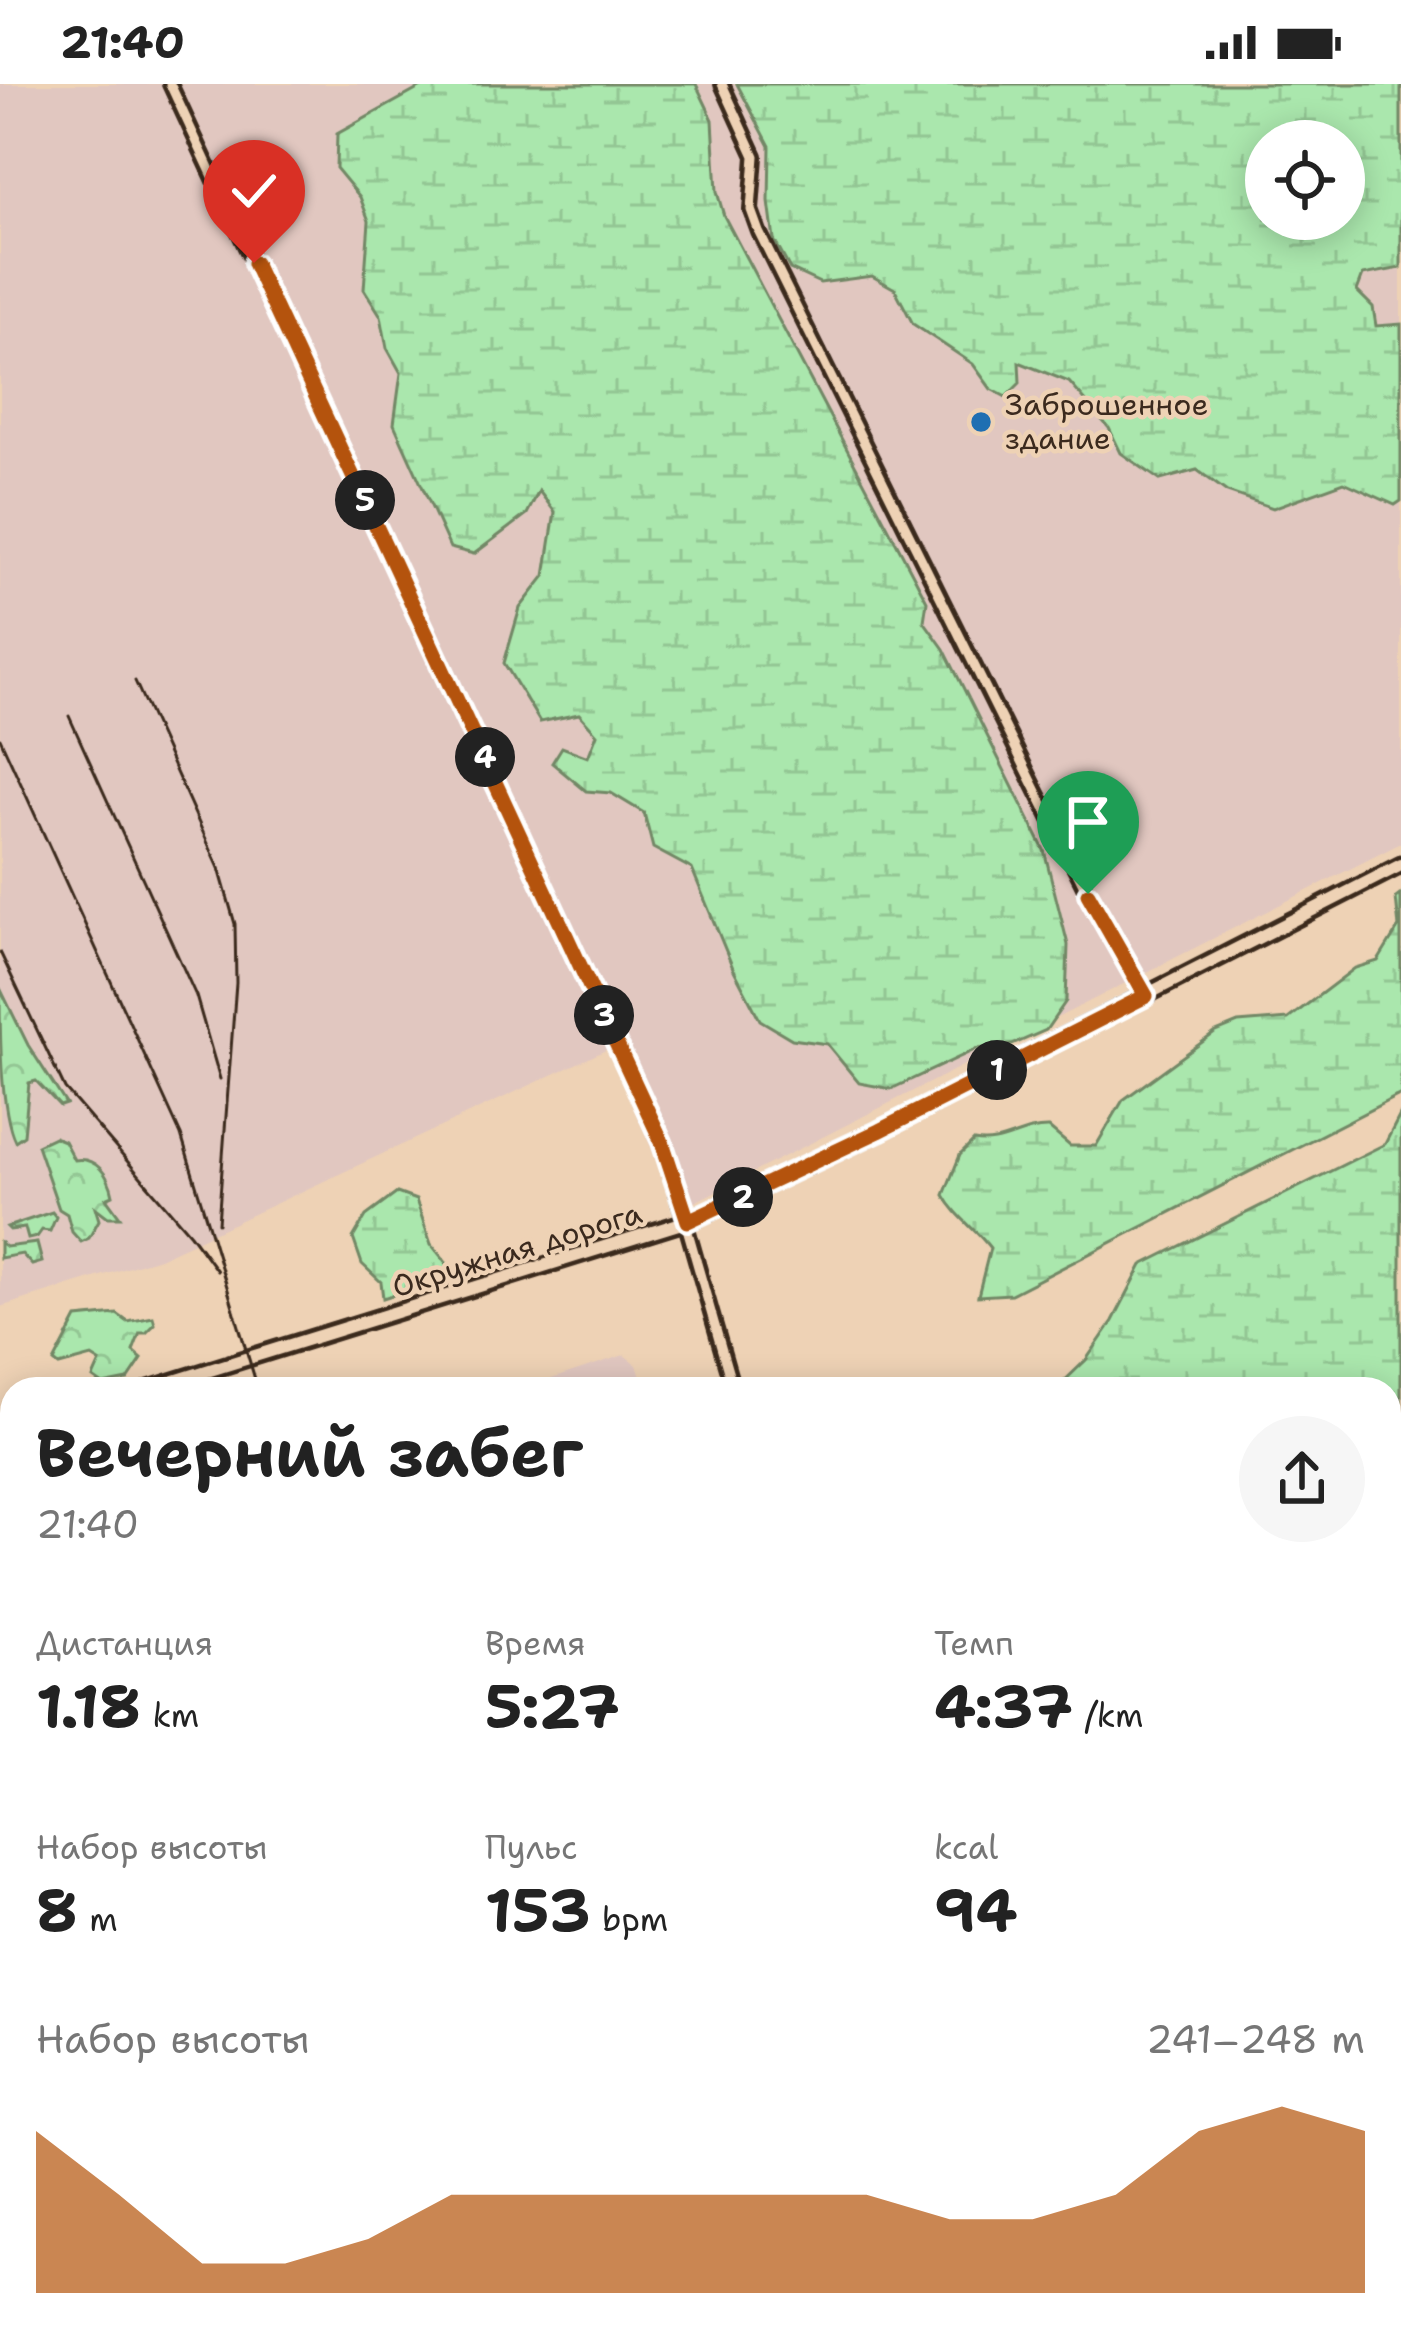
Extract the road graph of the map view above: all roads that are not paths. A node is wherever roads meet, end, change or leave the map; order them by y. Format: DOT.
graph roads {
  1 [pos="170,84"];
  2 [pos="722,84"];
  3 [pos="1401,865"];
  4 [pos="1146,996"];
  5 [pos="688,1221"];
  6 [pos="188,1377"];
  7 [pos="731,1377"];
  1 -- 5 [label="street"];
  2 -- 4 [label="street"];
  3 -- 4 [label="main road, Окружная дорога"];
  4 -- 5 [label="main road, Окружная дорога"];
  5 -- 6 [label="main road, Окружная дорога"];
  5 -- 7 [label="street"];
}
